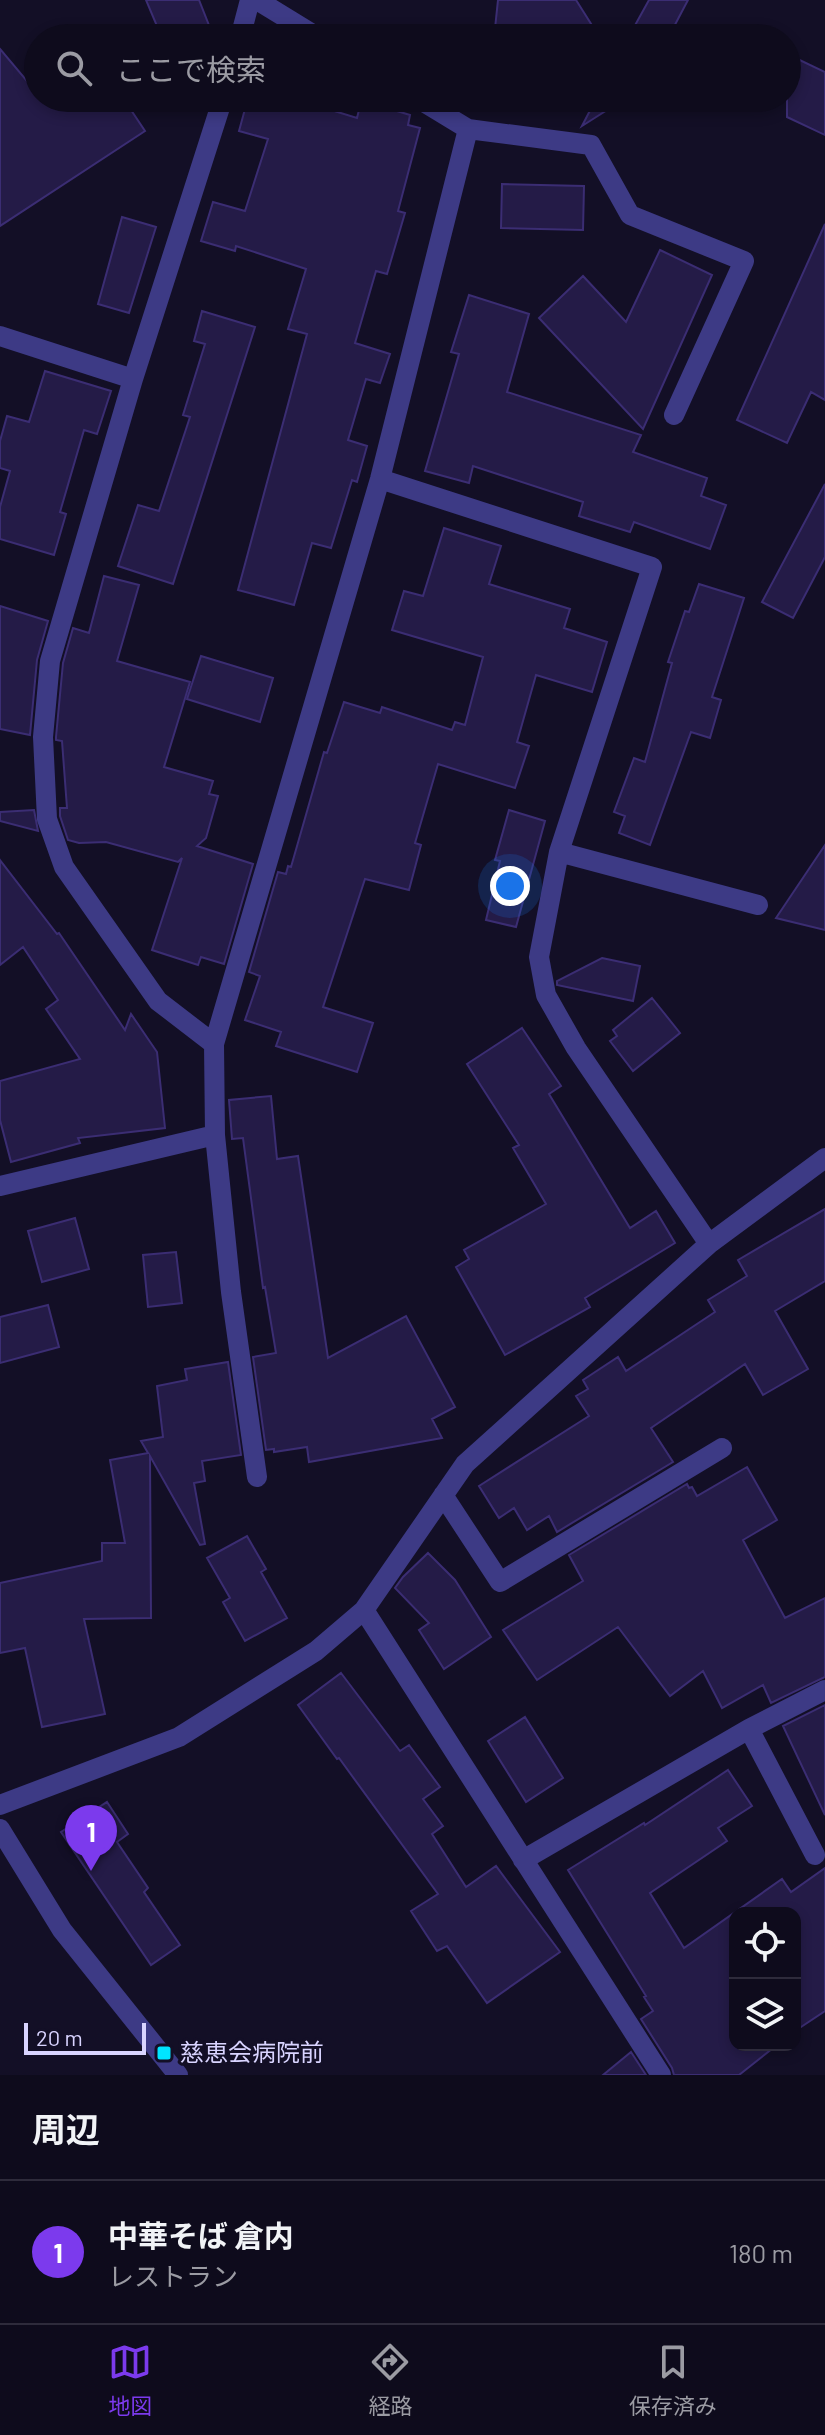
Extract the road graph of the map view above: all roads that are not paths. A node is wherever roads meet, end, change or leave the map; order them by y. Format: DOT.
graph roads {
  1 [pos="250,0"];
  2 [pos="257,0"];
  3 [pos="244,24"];
  4 [pos="296,24"];
  5 [pos="219,112"];
  6 [pos="440,112"];
  7 [pos="468,129"];
  8 [pos="0,336"];
  9 [pos="133,379"];
  10 [pos="674,415"];
  11 [pos="380,479"];
  12 [pos="559,852"];
  13 [pos="758,905"];
  14 [pos="214,1044"];
  15 [pos="215,1135"];
  16 [pos="825,1158"];
  17 [pos="0,1186"];
  18 [pos="709,1244"];
  19 [pos="722,1448"];
  20 [pos="257,1477"];
  21 [pos="443,1495"];
  22 [pos="364,1610"];
  23 [pos="825,1690"];
  24 [pos="749,1729"];
  25 [pos="0,1805"];
  26 [pos="0,1829"];
  27 [pos="815,1855"];
  28 [pos="523,1860"];
  29 [pos="178,2075"];
  30 [pos="661,2075"];
  1 -- 3 [label="street"];
  2 -- 4 [label="street"];
  5 -- 9 [label="street"];
  6 -- 7 [label="street"];
  7 -- 10 [label="street"];
  7 -- 11 [label="street"];
  8 -- 9 [label="street"];
  9 -- 14 [label="street"];
  11 -- 12 [label="street"];
  11 -- 14 [label="street"];
  12 -- 13 [label="street"];
  12 -- 18 [label="street"];
  14 -- 15 [label="street"];
  15 -- 17 [label="street"];
  15 -- 20 [label="street"];
  16 -- 18 [label="street"];
  18 -- 21 [label="street"];
  19 -- 21 [label="street"];
  21 -- 22 [label="street"];
  22 -- 25 [label="street"];
  22 -- 28 [label="street"];
  23 -- 24 [label="street"];
  24 -- 27 [label="street"];
  24 -- 28 [label="street"];
  26 -- 29 [label="street"];
  28 -- 30 [label="street"];
}
